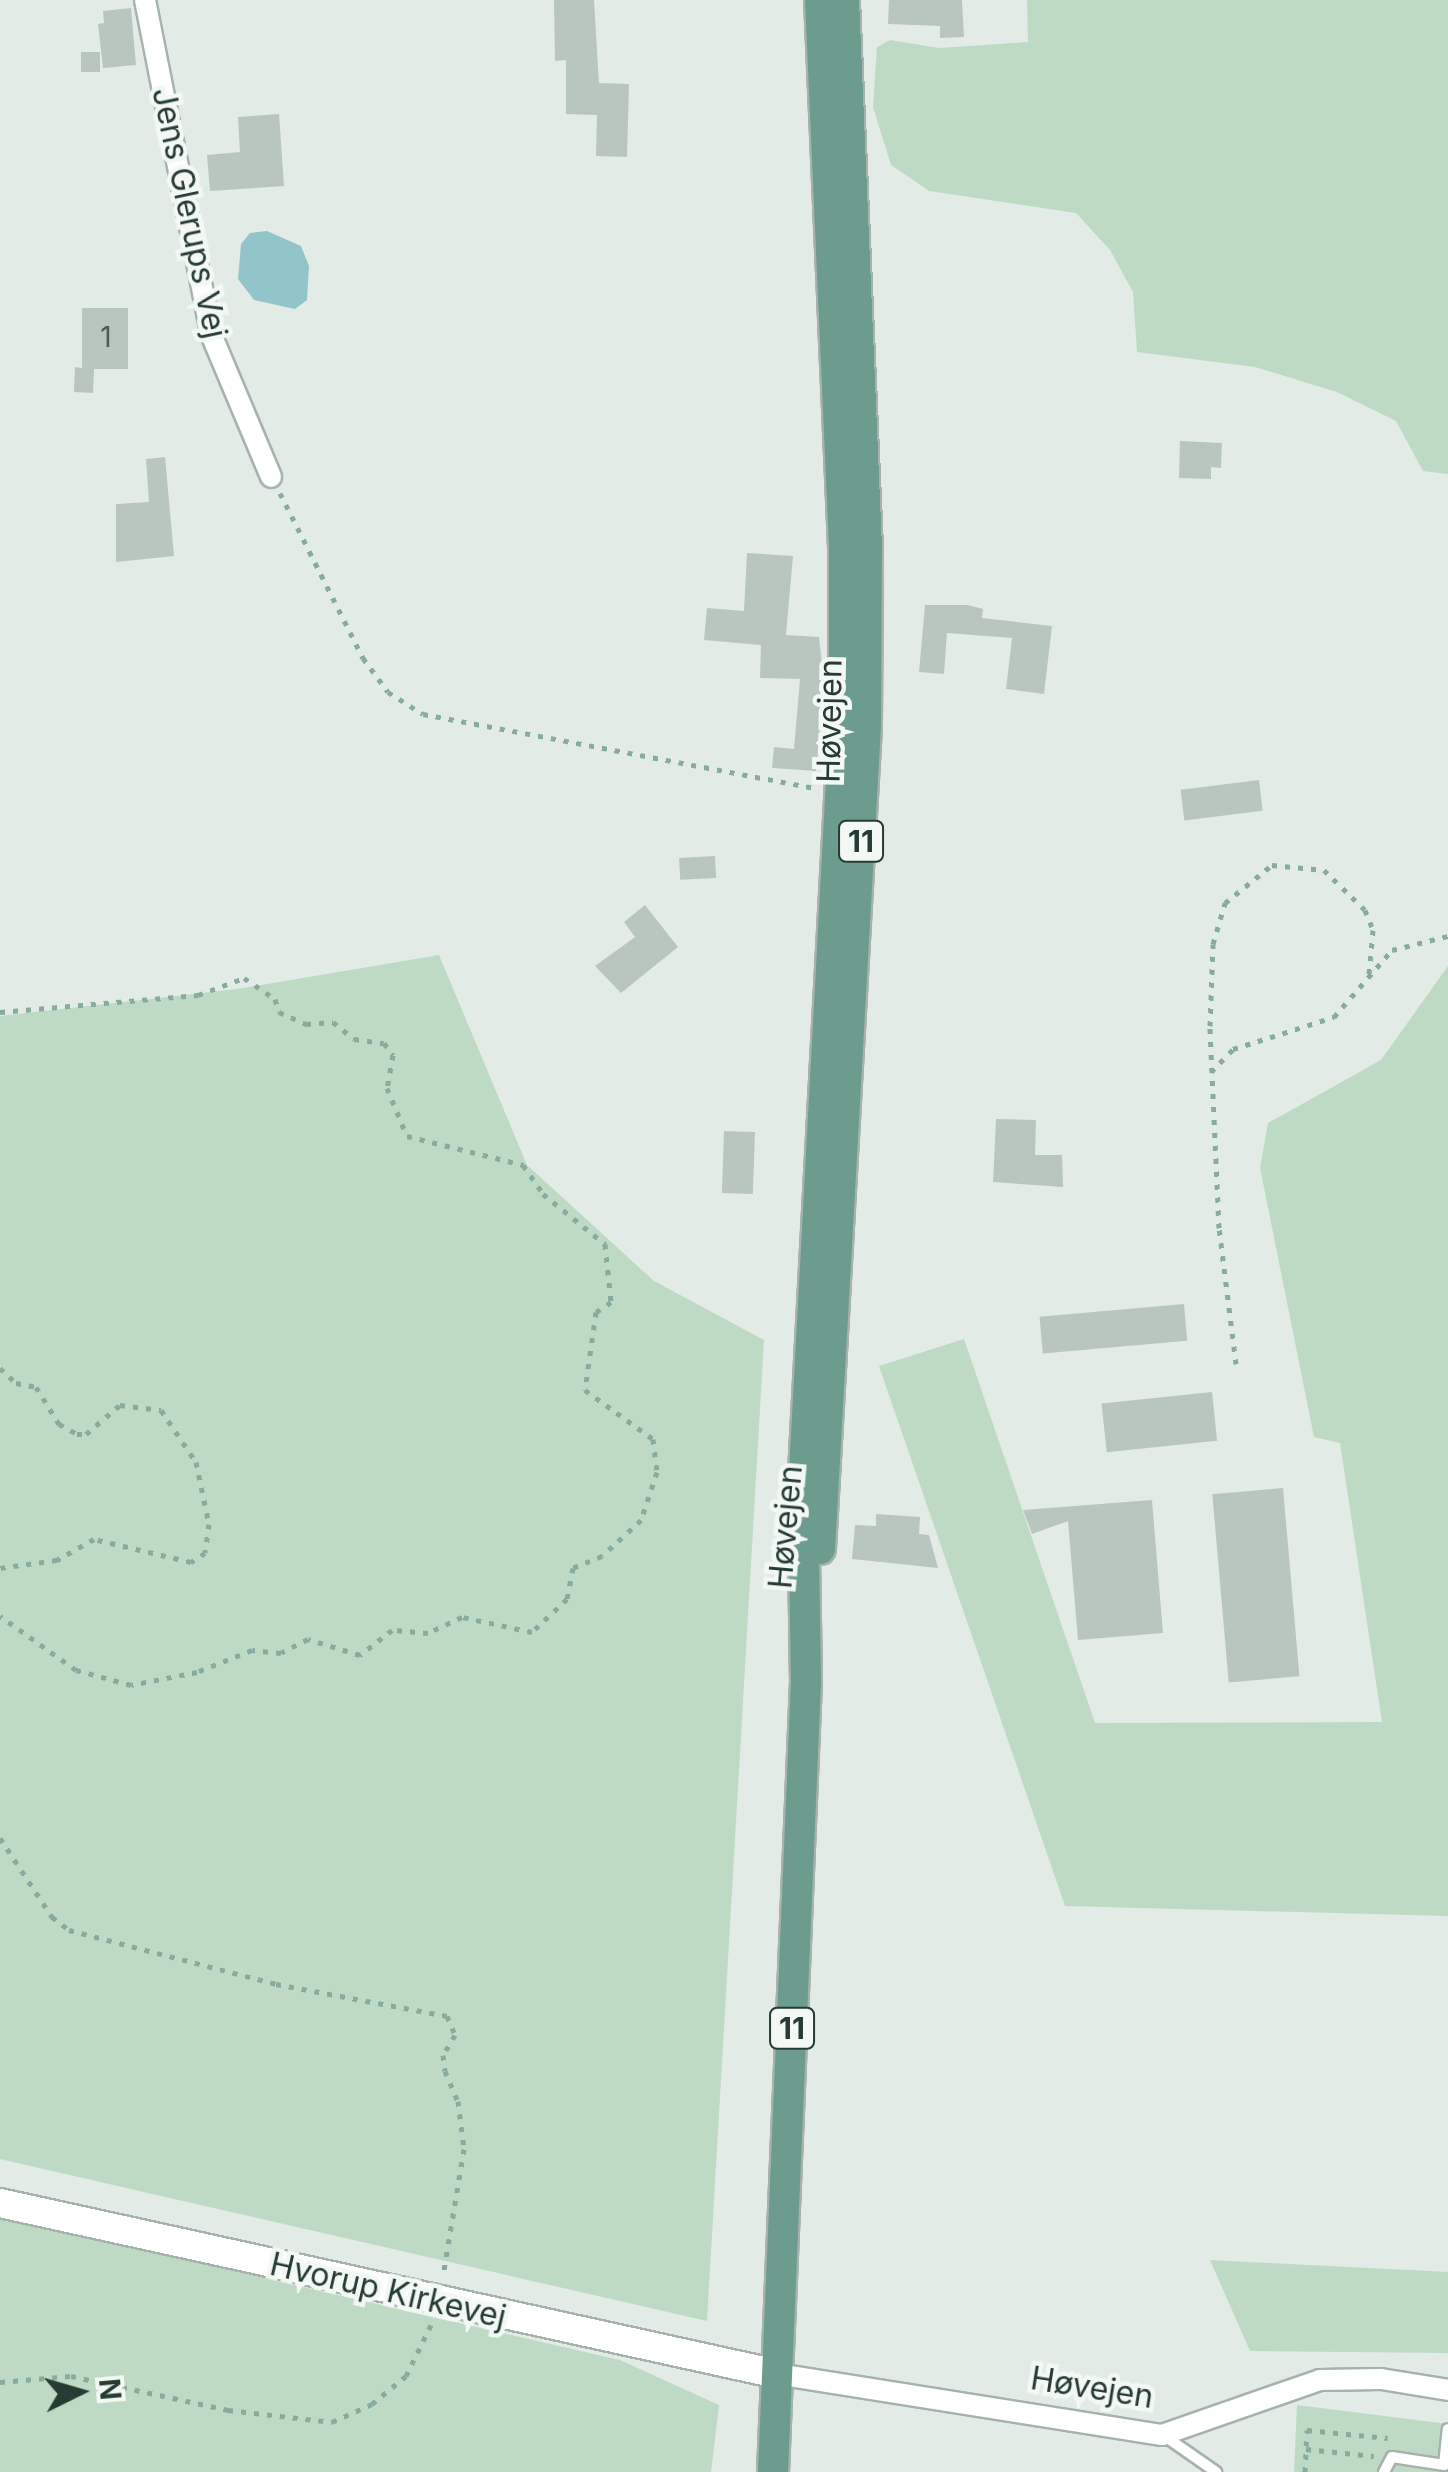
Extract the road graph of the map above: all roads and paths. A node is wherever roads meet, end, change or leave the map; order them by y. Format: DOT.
graph roads {
  1 [pos="145,0"];
  2 [pos="820,0"];
  3 [pos="844,0"];
  4 [pos="272,477"];
  5 [pos="840,792"];
  6 [pos="1448,936"];
  7 [pos="1370,974"];
  8 [pos="0,1012"];
  9 [pos="1212,1072"];
  10 [pos="1236,1364"];
  11 [pos="0,1368"];
  12 [pos="0,1568"];
  13 [pos="0,1616"];
  14 [pos="806,1682"];
  15 [pos="0,1838"];
  16 [pos="0,2202"];
  17 [pos="438,2303"];
  18 [pos="777,2374"];
  19 [pos="0,2382"];
  20 [pos="1448,2390"];
  21 [pos="1448,2429"];
  22 [pos="1162,2435"];
  23 [pos="1388,2438"];
  24 [pos="1306,2449"];
  25 [pos="1392,2457"];
  26 [pos="774,2472"];
  27 [pos="1216,2472"];
  28 [pos="1305,2472"];
  29 [pos="1384,2472"];
  1 -- 4 [label="street, Jens Glerups Vej"];
  2 -- 5 [label="main road, Høvejen / 11"];
  3 -- 14 [label="main road, Høvejen / 11"];
  4 -- 5 [label="path"];
  5 -- 14 [label="main road, Høvejen / 11"];
  6 -- 7 [label="path"];
  7 -- 9 [label="path"];
  7 -- 9 [label="path"];
  8 -- 13 [label="path"];
  9 -- 10 [label="path"];
  11 -- 12 [label="path"];
  14 -- 18 [label="main road, Høvejen / 11"];
  15 -- 17 [label="path"];
  16 -- 17 [label="street, Hvorup Kirkevej"];
  17 -- 18 [label="street, Hvorup Kirkevej"];
  17 -- 19 [label="path"];
  18 -- 22 [label="street, Høvejen"];
  18 -- 26 [label="main road, Høvejen / 11"];
  20 -- 22 [label="street, Høvejen"];
  21 -- 25 [label="lane"];
  22 -- 27 [label="lane"];
  23 -- 24 [label="path"];
  24 -- 25 [label="path"];
  24 -- 28 [label="path"];
  25 -- 29 [label="lane"];
}
